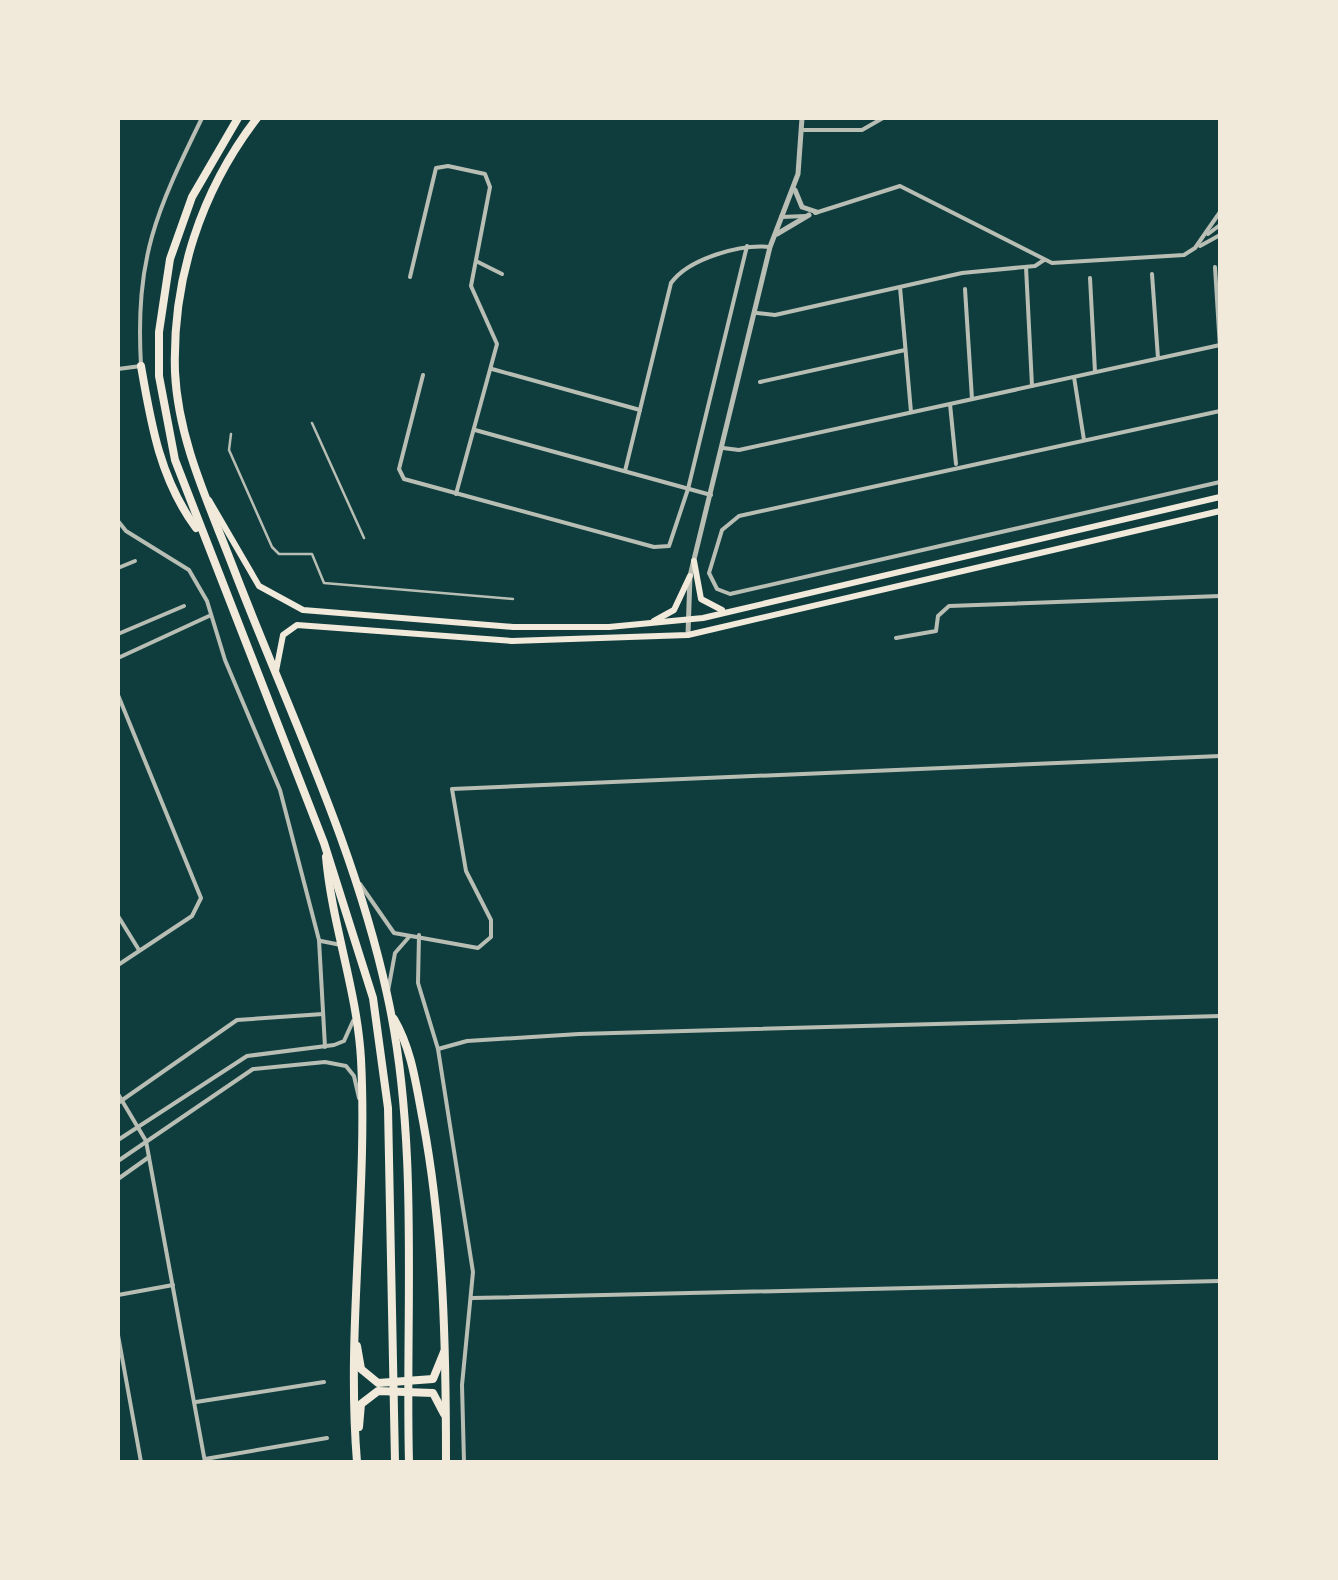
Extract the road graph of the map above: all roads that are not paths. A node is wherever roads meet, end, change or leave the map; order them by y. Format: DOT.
graph roads {
  1 [pos="202,118"];
  2 [pos="238,118"];
  3 [pos="257,118"];
  4 [pos="802,118"];
  5 [pos="883,118"];
  6 [pos="801,130"];
  7 [pos="794,187"];
  8 [pos="817,212"];
  9 [pos="1220,212"];
  10 [pos="782,216"];
  11 [pos="808,216"];
  12 [pos="1220,225"];
  13 [pos="1220,235"];
  14 [pos="774,236"];
  15 [pos="1203,238"];
  16 [pos="747,246"];
  17 [pos="770,246"];
  18 [pos="1195,248"];
  19 [pos="476,260"];
  20 [pos="1045,260"];
  21 [pos="1215,267"];
  22 [pos="1026,268"];
  23 [pos="502,274"];
  24 [pos="1152,274"];
  25 [pos="410,277"];
  26 [pos="1090,278"];
  27 [pos="900,287"];
  28 [pos="965,289"];
  29 [pos="757,312"];
  30 [pos="1220,346"];
  31 [pos="905,350"];
  32 [pos="1158,358"];
  33 [pos="141,366"];
  34 [pos="118,369"];
  35 [pos="492,369"];
  36 [pos="1095,372"];
  37 [pos="423,375"];
  38 [pos="1074,376"];
  39 [pos="760,382"];
  40 [pos="1032,386"];
  41 [pos="972,399"];
  42 [pos="950,404"];
  43 [pos="640,410"];
  44 [pos="1220,411"];
  45 [pos="911,412"];
  46 [pos="312,423"];
  47 [pos="474,430"];
  48 [pos="231,434"];
  49 [pos="1084,440"];
  50 [pos="723,448"];
  51 [pos="956,465"];
  52 [pos="625,472"];
  53 [pos="1220,482"];
  54 [pos="688,488"];
  55 [pos="456,494"];
  56 [pos="205,495"];
  57 [pos="711,495"];
  58 [pos="1220,498"];
  59 [pos="1220,512"];
  60 [pos="118,521"];
  61 [pos="202,535"];
  62 [pos="364,538"];
  63 [pos="694,560"];
  64 [pos="134,561"];
  65 [pos="118,568"];
  66 [pos="690,576"];
  67 [pos="1220,596"];
  68 [pos="513,599"];
  69 [pos="184,606"];
  70 [pos="726,612"];
  71 [pos="209,616"];
  72 [pos="687,621"];
  73 [pos="638,626"];
  74 [pos="118,634"];
  75 [pos="688,635"];
  76 [pos="896,638"];
  77 [pos="118,658"];
  78 [pos="275,677"];
  79 [pos="118,695"];
  80 [pos="1220,756"];
  81 [pos="324,842"];
  82 [pos="356,880"];
  83 [pos="118,916"];
  84 [pos="420,935"];
  85 [pos="409,937"];
  86 [pos="320,940"];
  87 [pos="346,946"];
  88 [pos="140,951"];
  89 [pos="118,966"];
  90 [pos="387,993"];
  91 [pos="356,1010"];
  92 [pos="323,1014"];
  93 [pos="391,1015"];
  94 [pos="1220,1016"];
  95 [pos="325,1047"];
  96 [pos="438,1049"];
  97 [pos="119,1099"];
  98 [pos="363,1117"];
  99 [pos="138,1124"];
  100 [pos="118,1140"];
  101 [pos="146,1141"];
  102 [pos="149,1156"];
  103 [pos="118,1160"];
  104 [pos="118,1178"];
  105 [pos="1220,1281"];
  106 [pos="173,1285"];
  107 [pos="118,1295"];
  108 [pos="472,1298"];
  109 [pos="355,1331"];
  110 [pos="445,1333"];
  111 [pos="118,1335"];
  112 [pos="324,1382"];
  113 [pos="194,1402"];
  114 [pos="446,1436"];
  115 [pos="327,1438"];
  116 [pos="205,1460"];
  117 [pos="357,1460"];
  118 [pos="140,1462"];
  119 [pos="395,1462"];
  120 [pos="409,1462"];
  121 [pos="446,1462"];
  122 [pos="464,1462"];
  1 -- 33 [label="street"];
  2 -- 61 [label="highway"];
  3 -- 56 [label="highway"];
  4 -- 6 [label="street"];
  5 -- 6 [label="street"];
  6 -- 7 [label="street"];
  7 -- 8 [label="street"];
  7 -- 10 [label="street"];
  8 -- 11 [label="street"];
  8 -- 20 [label="street"];
  9 -- 15 [label="street"];
  10 -- 11 [label="street"];
  10 -- 14 [label="street"];
  11 -- 14 [label="street"];
  12 -- 15 [label="street"];
  13 -- 18 [label="street"];
  14 -- 17 [label="street"];
  15 -- 18 [label="street"];
  16 -- 17 [label="street"];
  16 -- 43 [label="street"];
  16 -- 54 [label="street"];
  17 -- 29 [label="street"];
  18 -- 20 [label="street"];
  19 -- 23 [label="street"];
  19 -- 25 [label="street"];
  19 -- 35 [label="street"];
  20 -- 22 [label="street"];
  21 -- 30 [label="street"];
  22 -- 27 [label="street"];
  22 -- 40 [label="street"];
  24 -- 32 [label="street"];
  26 -- 36 [label="street"];
  27 -- 29 [label="street"];
  27 -- 31 [label="street"];
  28 -- 41 [label="street"];
  29 -- 50 [label="street"];
  30 -- 32 [label="street"];
  31 -- 39 [label="street"];
  31 -- 45 [label="street"];
  32 -- 36 [label="street"];
  33 -- 34 [label="street"];
  33 -- 61 [label="highway"];
  35 -- 43 [label="street"];
  35 -- 47 [label="street"];
  36 -- 38 [label="street"];
  37 -- 55 [label="street"];
  38 -- 40 [label="street"];
  38 -- 49 [label="street"];
  40 -- 41 [label="street"];
  41 -- 42 [label="street"];
  42 -- 45 [label="street"];
  42 -- 51 [label="street"];
  43 -- 52 [label="street"];
  44 -- 49 [label="street"];
  45 -- 50 [label="street"];
  46 -- 62 [label="lane"];
  47 -- 52 [label="street"];
  47 -- 55 [label="street"];
  48 -- 68 [label="lane"];
  49 -- 51 [label="street"];
  50 -- 57 [label="street"];
  51 -- 53 [label="street"];
  52 -- 54 [label="street"];
  54 -- 55 [label="street"];
  54 -- 57 [label="street"];
  56 -- 73 [label="main road"];
  56 -- 78 [label="highway"];
  57 -- 63 [label="street"];
  58 -- 70 [label="main road"];
  59 -- 75 [label="main road"];
  60 -- 71 [label="street"];
  61 -- 81 [label="highway"];
  63 -- 66 [label="street"];
  63 -- 70 [label="main road"];
  64 -- 65 [label="street"];
  66 -- 72 [label="street"];
  66 -- 73 [label="main road"];
  67 -- 76 [label="street"];
  69 -- 74 [label="street"];
  70 -- 72 [label="main road"];
  71 -- 77 [label="street"];
  71 -- 86 [label="street"];
  72 -- 73 [label="main road"];
  72 -- 75 [label="street"];
  75 -- 78 [label="main road"];
  78 -- 82 [label="highway"];
  79 -- 88 [label="street"];
  80 -- 84 [label="street"];
  81 -- 87 [label="highway"];
  81 -- 119 [label="highway"];
  82 -- 85 [label="street"];
  82 -- 90 [label="highway"];
  83 -- 88 [label="street"];
  84 -- 85 [label="street"];
  84 -- 96 [label="street"];
  85 -- 90 [label="street"];
  86 -- 87 [label="street"];
  86 -- 92 [label="street"];
  87 -- 91 [label="highway"];
  88 -- 89 [label="street"];
  90 -- 93 [label="highway"];
  91 -- 95 [label="street"];
  91 -- 98 [label="highway"];
  92 -- 95 [label="street"];
  92 -- 97 [label="street"];
  93 -- 110 [label="highway"];
  93 -- 120 [label="highway"];
  94 -- 96 [label="street"];
  95 -- 99 [label="street"];
  96 -- 108 [label="street"];
  97 -- 99 [label="street"];
  98 -- 101 [label="street"];
  98 -- 109 [label="highway"];
  99 -- 100 [label="street"];
  99 -- 101 [label="street"];
  101 -- 102 [label="street"];
  101 -- 103 [label="street"];
  102 -- 104 [label="street"];
  102 -- 106 [label="street"];
  105 -- 108 [label="street"];
  106 -- 107 [label="street"];
  106 -- 113 [label="street"];
  108 -- 122 [label="street"];
  109 -- 110 [label="highway"];
  109 -- 117 [label="highway"];
  110 -- 114 [label="highway"];
  111 -- 118 [label="street"];
  112 -- 113 [label="street"];
  113 -- 116 [label="street"];
  114 -- 117 [label="highway"];
  114 -- 121 [label="highway"];
  115 -- 116 [label="street"];
}
